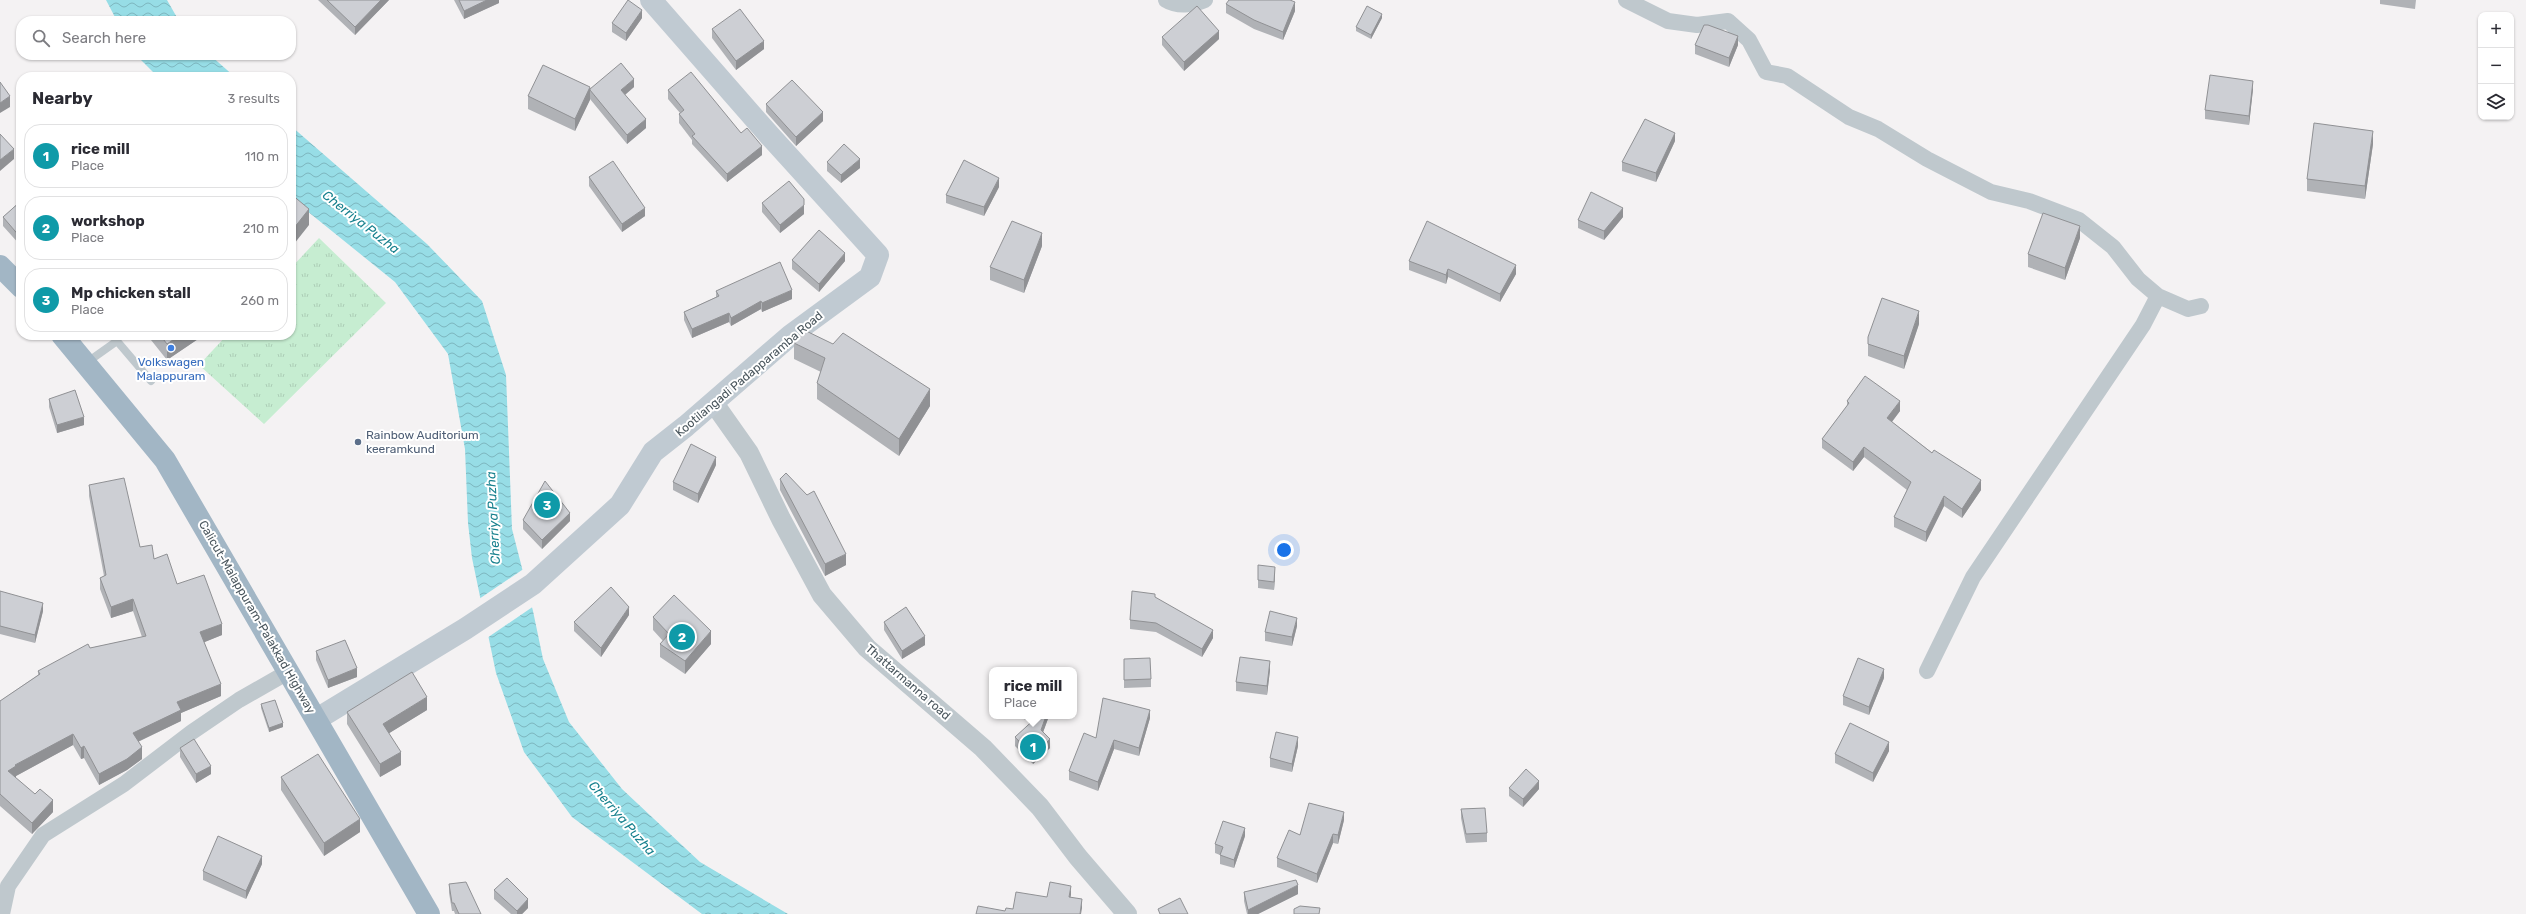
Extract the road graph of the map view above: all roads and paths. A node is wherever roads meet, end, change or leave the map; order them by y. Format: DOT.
graph roads {
  1 [pos="651,0"];
  2 [pos="1166,0"];
  3 [pos="1205,0"];
  4 [pos="1626,0"];
  5 [pos="0,266"];
  6 [pos="16,282"];
  7 [pos="2158,296"];
  8 [pos="2201,306"];
  9 [pos="66,340"];
  10 [pos="115,340"];
  11 [pos="119,340"];
  12 [pos="86,364"];
  13 [pos="150,381"];
  14 [pos="713,402"];
  15 [pos="1927,671"];
  16 [pos="288,672"];
  17 [pos="317,719"];
  18 [pos="2,914"];
  19 [pos="429,914"];
  20 [pos="1127,914"];
  1 -- 14 [label="main road, Kootilangadi Padapparamba Road"];
  2 -- 3 [label="street"];
  4 -- 7 [label="street"];
  5 -- 6 [label="highway"];
  7 -- 8 [label="street"];
  7 -- 15 [label="street"];
  9 -- 12 [label="highway, Calicut-Malappuram-Palakkad Highway"];
  10 -- 12 [label="lane"];
  11 -- 13 [label="lane"];
  12 -- 16 [label="highway, Calicut-Malappuram-Palakkad Highway"];
  14 -- 17 [label="main road, Kootilangadi Padapparamba Road"];
  14 -- 20 [label="street, Thattarmanna road"];
  16 -- 17 [label="highway, Calicut-Malappuram-Palakkad Highway"];
  16 -- 18 [label="street"];
  17 -- 19 [label="highway, Calicut-Malappuram-Palakkad Highway"];
}
